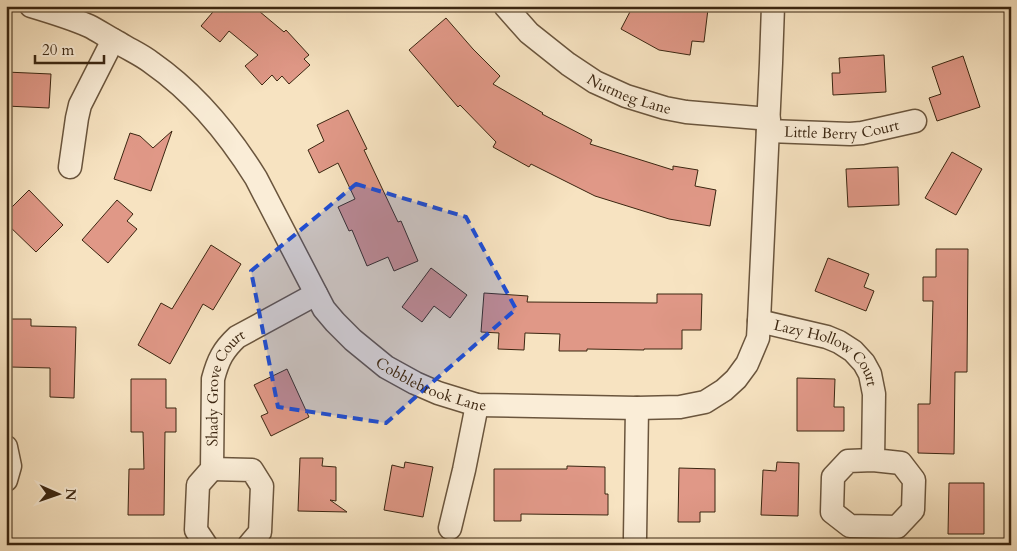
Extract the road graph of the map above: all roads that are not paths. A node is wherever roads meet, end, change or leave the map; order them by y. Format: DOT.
graph roads {
  1 [pos="32,6"];
  2 [pos="505,6"];
  3 [pos="773,6"];
  4 [pos="113,40"];
  5 [pos="915,121"];
  6 [pos="769,125"];
  7 [pos="70,167"];
  8 [pos="316,294"];
  9 [pos="759,321"];
  10 [pos="476,406"];
  11 [pos="637,408"];
  12 [pos="6,448"];
  13 [pos="873,460"];
  14 [pos="212,469"];
  15 [pos="6,480"];
  16 [pos="450,528"];
  17 [pos="636,538"];
  18 [pos="206,545"];
  19 [pos="249,545"];
  1 -- 4 [label="street, Cobblebrook Lane"];
  2 -- 6 [label="street, Nutmeg Lane"];
  3 -- 6 [label="street, Cobblebrook Lane"];
  4 -- 7 [label="street"];
  4 -- 8 [label="street, Cobblebrook Lane"];
  5 -- 6 [label="street, Little Berry Court"];
  6 -- 9 [label="street, Cobblebrook Lane"];
  8 -- 10 [label="street, Cobblebrook Lane"];
  8 -- 14 [label="street, Shady Grove Court"];
  9 -- 11 [label="street, Cobblebrook Lane"];
  9 -- 13 [label="street, Lazy Hollow Court"];
  10 -- 11 [label="street, Cobblebrook Lane"];
  10 -- 16 [label="street"];
  11 -- 17 [label="street"];
  12 -- 15 [label="street"];
  14 -- 18 [label="street, Shady Grove Court"];
  14 -- 19 [label="street, Shady Grove Court"];
}
